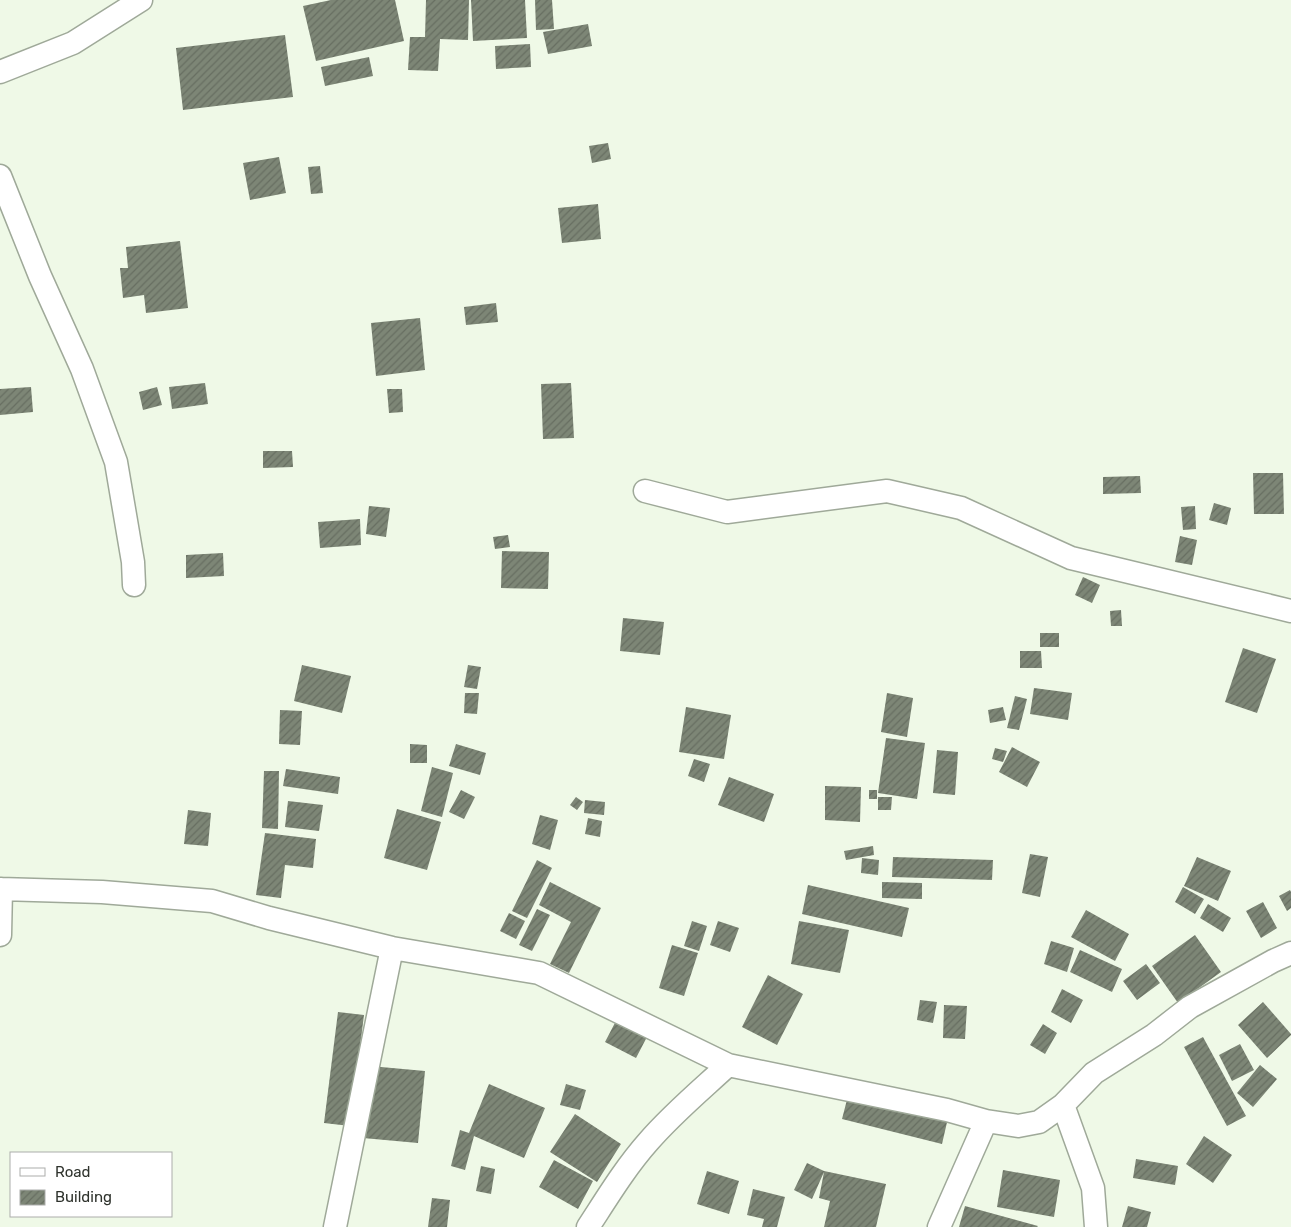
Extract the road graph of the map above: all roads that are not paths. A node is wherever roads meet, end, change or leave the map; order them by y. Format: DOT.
graph roads {
  1 [pos="141,0"];
  2 [pos="0,72"];
  3 [pos="0,176"];
  4 [pos="645,491"];
  5 [pos="134,585"];
  6 [pos="1291,611"];
  7 [pos="0,889"];
  8 [pos="0,935"];
  9 [pos="392,948"];
  10 [pos="1291,953"];
  11 [pos="728,1065"];
  12 [pos="1063,1105"];
  13 [pos="986,1121"];
  14 [pos="335,1227"];
  15 [pos="588,1227"];
  16 [pos="939,1227"];
  17 [pos="1096,1227"];
  1 -- 2 [label="street"];
  3 -- 5 [label="street"];
  4 -- 6 [label="street"];
  7 -- 8 [label="street"];
  7 -- 9 [label="street"];
  9 -- 11 [label="street"];
  9 -- 14 [label="street"];
  10 -- 12 [label="street"];
  11 -- 13 [label="street"];
  11 -- 15 [label="street"];
  12 -- 13 [label="street"];
  12 -- 17 [label="street"];
  13 -- 16 [label="street"];
}
